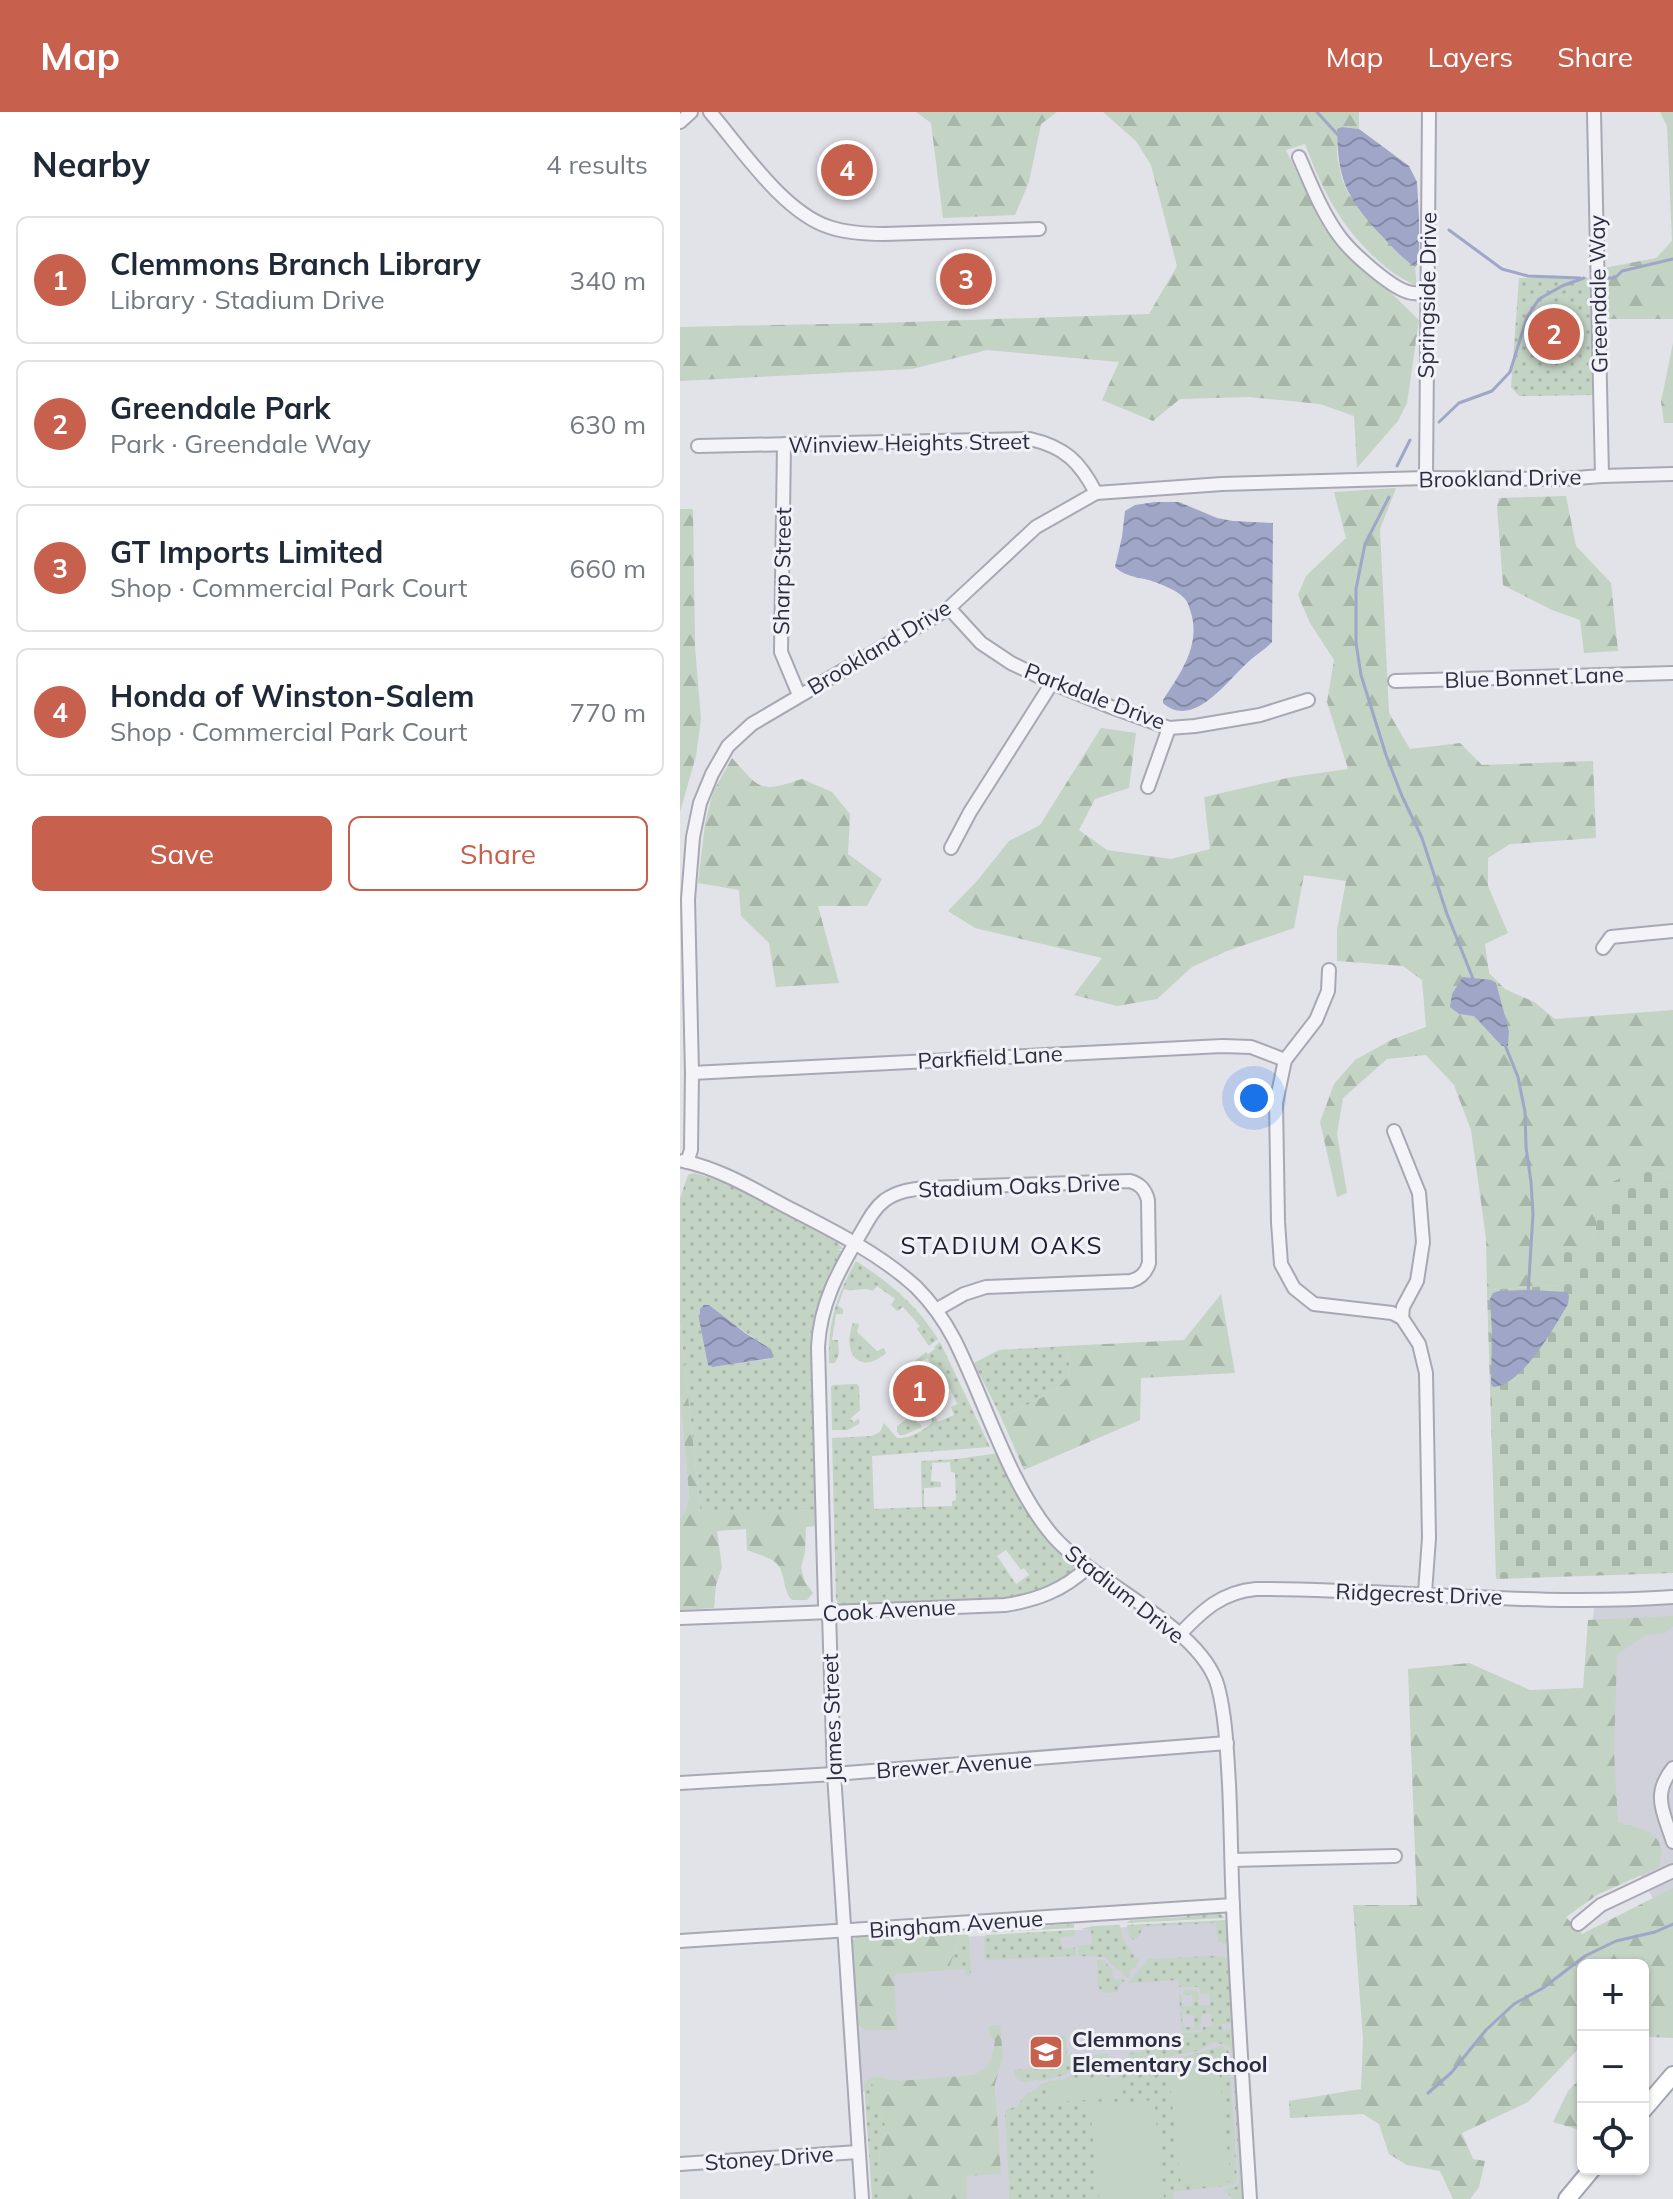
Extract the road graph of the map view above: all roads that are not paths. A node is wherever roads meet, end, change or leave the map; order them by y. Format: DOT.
graph roads {
  1 [pos="691,112"];
  2 [pos="710,112"];
  3 [pos="1429,112"];
  4 [pos="1594,113"];
  5 [pos="680,122"];
  6 [pos="1299,157"];
  7 [pos="1039,229"];
  8 [pos="1427,294"];
  9 [pos="784,444"];
  10 [pos="698,446"];
  11 [pos="1673,474"];
  12 [pos="1602,476"];
  13 [pos="1426,478"];
  14 [pos="1096,493"];
  15 [pos="949,608"];
  16 [pos="1673,673"];
  17 [pos="1395,681"];
  18 [pos="1052,683"];
  19 [pos="799,695"];
  20 [pos="1308,700"];
  21 [pos="1169,728"];
  22 [pos="1148,787"];
  23 [pos="951,848"];
  24 [pos="1673,931"];
  25 [pos="1603,948"];
  26 [pos="1329,970"];
  27 [pos="1285,1060"];
  28 [pos="692,1073"];
  29 [pos="1394,1131"];
  30 [pos="684,1161"];
  31 [pos="854,1244"];
  32 [pos="936,1310"];
  33 [pos="1402,1318"];
  34 [pos="1088,1567"];
  35 [pos="1425,1593"];
  36 [pos="1673,1597"];
  37 [pos="829,1613"];
  38 [pos="680,1618"];
  39 [pos="1180,1634"];
  40 [pos="1227,1743"];
  41 [pos="1673,1768"];
  42 [pos="834,1774"];
  43 [pos="680,1783"];
  44 [pos="1673,1842"];
  45 [pos="1395,1856"];
  46 [pos="1232,1860"];
  47 [pos="1673,1871"];
  48 [pos="1233,1905"];
  49 [pos="1578,1924"];
  50 [pos="842,1931"];
  51 [pos="680,1941"];
  52 [pos="1673,2075"];
  53 [pos="1649,2103"];
  54 [pos="858,2152"];
  55 [pos="680,2164"];
  56 [pos="1587,2175"];
  57 [pos="862,2199"];
  58 [pos="1250,2199"];
  59 [pos="1567,2199"];
  1 -- 5 [label="street"];
  2 -- 7 [label="street"];
  3 -- 8 [label="street, Springside Drive"];
  4 -- 12 [label="street, Greendale Way"];
  6 -- 8 [label="street"];
  8 -- 13 [label="street, Springside Drive"];
  9 -- 10 [label="street, Winview Heights Street"];
  9 -- 14 [label="street, Winview Heights Street"];
  9 -- 19 [label="street, Sharp Street"];
  11 -- 12 [label="street, Brookland Drive"];
  12 -- 13 [label="street, Brookland Drive"];
  13 -- 14 [label="street, Brookland Drive"];
  14 -- 15 [label="street, Brookland Drive"];
  15 -- 18 [label="street, Parkdale Drive"];
  15 -- 19 [label="street, Brookland Drive"];
  16 -- 17 [label="street, Blue Bonnet Lane"];
  18 -- 21 [label="street, Parkdale Drive"];
  18 -- 23 [label="street"];
  19 -- 28 [label="street, Brookland Drive"];
  20 -- 21 [label="street, Parkdale Drive"];
  21 -- 22 [label="street"];
  24 -- 25 [label="street"];
  26 -- 27 [label="street"];
  27 -- 28 [label="street, Parkfield Lane"];
  27 -- 33 [label="street"];
  28 -- 30 [label="street, Brookland Drive"];
  29 -- 33 [label="street"];
  30 -- 31 [label="street, Stadium Drive"];
  31 -- 32 [label="street, Stadium Drive"];
  31 -- 32 [label="street, Stadium Oaks Drive"];
  31 -- 37 [label="street, James Street"];
  32 -- 34 [label="street, Stadium Drive"];
  33 -- 35 [label="street"];
  34 -- 37 [label="street, Cook Avenue"];
  34 -- 39 [label="street, Stadium Drive"];
  35 -- 36 [label="street, Ridgecrest Drive"];
  35 -- 39 [label="street, Ridgecrest Drive"];
  37 -- 38 [label="street, Cook Avenue"];
  37 -- 42 [label="street, James Street"];
  39 -- 40 [label="street, Stadium Drive"];
  40 -- 42 [label="street, Brewer Avenue"];
  40 -- 46 [label="street, Stadium Drive"];
  41 -- 44 [label="street"];
  42 -- 43 [label="street, Brewer Avenue"];
  42 -- 50 [label="street, James Street"];
  45 -- 46 [label="street"];
  46 -- 48 [label="street, Stadium Drive"];
  47 -- 49 [label="street"];
  48 -- 50 [label="street, Bingham Avenue"];
  48 -- 58 [label="street, Stadium Drive"];
  50 -- 51 [label="street, Bingham Avenue"];
  50 -- 54 [label="street, James Street"];
  52 -- 53 [label="main road"];
  54 -- 55 [label="street, Stoney Drive"];
  54 -- 57 [label="street, James Street"];
  56 -- 59 [label="main road"];
}
